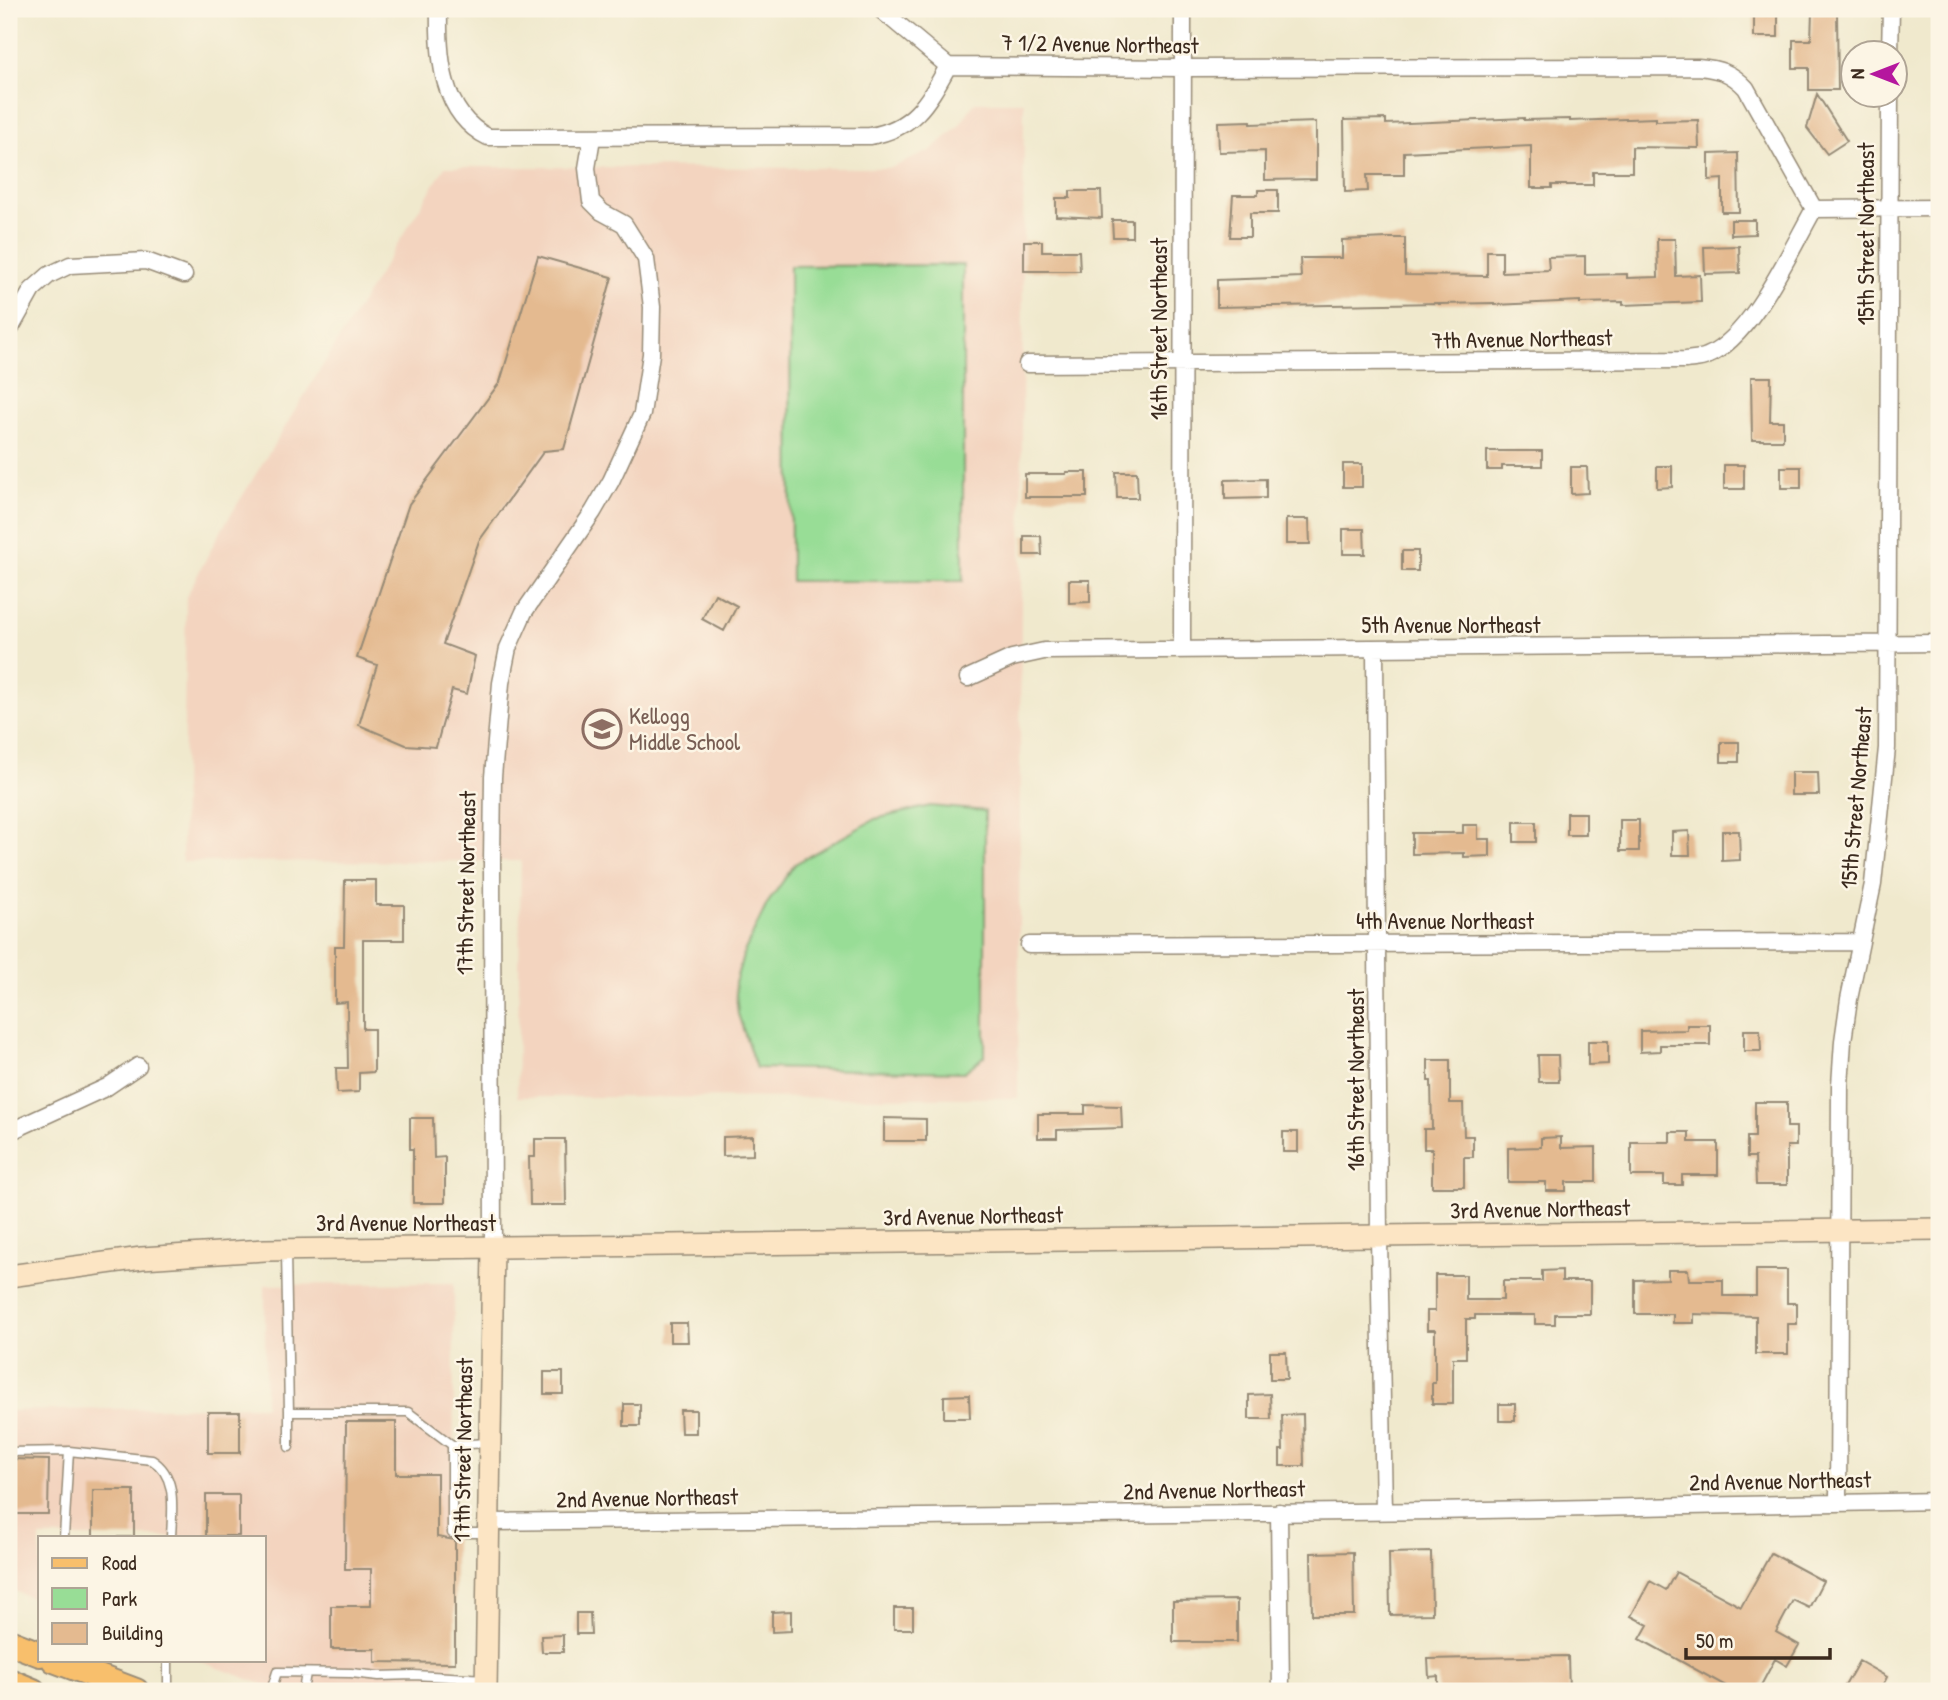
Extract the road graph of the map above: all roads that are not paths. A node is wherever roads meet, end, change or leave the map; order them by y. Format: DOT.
graph roads {
  1 [pos="439,9"];
  2 [pos="880,9"];
  3 [pos="1183,9"];
  4 [pos="1891,9"];
  5 [pos="1890,38"];
  6 [pos="948,66"];
  7 [pos="1184,68"];
  8 [pos="1890,108"];
  9 [pos="592,138"];
  10 [pos="1888,208"];
  11 [pos="1939,208"];
  12 [pos="1814,209"];
  13 [pos="184,275"];
  14 [pos="9,331"];
  15 [pos="1027,364"];
  16 [pos="1182,365"];
  17 [pos="1939,643"];
  18 [pos="1888,644"];
  19 [pos="1182,649"];
  20 [pos="1376,649"];
  21 [pos="968,678"];
  22 [pos="1861,942"];
  23 [pos="1377,944"];
  24 [pos="1029,945"];
  25 [pos="138,1066"];
  26 [pos="9,1132"];
  27 [pos="1939,1229"];
  28 [pos="1839,1230"];
  29 [pos="1379,1238"];
  30 [pos="493,1248"];
  31 [pos="286,1250"];
  32 [pos="9,1276"];
  33 [pos="289,1412"];
  34 [pos="490,1443"];
  35 [pos="452,1445"];
  36 [pos="289,1447"];
  37 [pos="69,1451"];
  38 [pos="9,1452"];
  39 [pos="1939,1501"];
  40 [pos="1838,1503"];
  41 [pos="1384,1511"];
  42 [pos="1279,1512"];
  43 [pos="489,1528"];
  44 [pos="64,1536"];
  45 [pos="171,1536"];
  46 [pos="9,1642"];
  47 [pos="38,1653"];
  48 [pos="60,1662"];
  49 [pos="168,1662"];
  50 [pos="306,1673"];
  51 [pos="9,1681"];
  52 [pos="486,1685"];
  53 [pos="33,1691"];
  54 [pos="136,1691"];
  55 [pos="168,1691"];
  56 [pos="271,1691"];
  57 [pos="303,1691"];
  58 [pos="1281,1691"];
  1 -- 9 [label="street"];
  2 -- 6 [label="street"];
  3 -- 7 [label="street, 16th Street Northeast"];
  4 -- 5 [label="street"];
  6 -- 7 [label="street, 7 1/2 Avenue Northeast"];
  6 -- 9 [label="street"];
  7 -- 12 [label="street, 7 1/2 Avenue Northeast"];
  7 -- 16 [label="street, 16th Street Northeast"];
  8 -- 10 [label="street, 15th Street Northeast"];
  9 -- 30 [label="street, 17th Street Northeast"];
  10 -- 11 [label="street"];
  10 -- 12 [label="street"];
  10 -- 18 [label="street, 15th Street Northeast"];
  12 -- 16 [label="street, 7th Avenue Northeast"];
  13 -- 14 [label="street"];
  15 -- 16 [label="street, 7th Avenue Northeast"];
  16 -- 19 [label="street, 16th Street Northeast"];
  17 -- 18 [label="street, 5th Avenue Northeast"];
  18 -- 20 [label="street, 5th Avenue Northeast"];
  18 -- 22 [label="street, 15th Street Northeast"];
  19 -- 20 [label="street, 5th Avenue Northeast"];
  19 -- 21 [label="street, 5th Avenue Northeast"];
  20 -- 23 [label="street, 16th Street Northeast"];
  22 -- 23 [label="street, 4th Avenue Northeast"];
  22 -- 28 [label="street, 15th Street Northeast"];
  23 -- 24 [label="street, 4th Avenue Northeast"];
  23 -- 29 [label="street, 16th Street Northeast"];
  25 -- 26 [label="street"];
  27 -- 28 [label="street, 3rd Avenue Northeast"];
  28 -- 29 [label="street, 3rd Avenue Northeast"];
  28 -- 40 [label="street, 15th Street Northeast"];
  29 -- 30 [label="street, 3rd Avenue Northeast"];
  29 -- 41 [label="street, 16th Street Northeast"];
  30 -- 31 [label="street, 3rd Avenue Northeast"];
  30 -- 34 [label="street, 17th Street Northeast"];
  31 -- 32 [label="street, 3rd Avenue Northeast"];
  31 -- 33 [label="lane"];
  33 -- 35 [label="lane"];
  33 -- 36 [label="lane"];
  34 -- 35 [label="lane"];
  34 -- 43 [label="street, 17th Street Northeast"];
  35 -- 43 [label="lane"];
  37 -- 38 [label="lane"];
  37 -- 44 [label="lane"];
  37 -- 45 [label="lane"];
  39 -- 40 [label="street, 2nd Avenue Northeast"];
  40 -- 41 [label="street, 2nd Avenue Northeast"];
  41 -- 42 [label="street, 2nd Avenue Northeast"];
  42 -- 43 [label="street, 2nd Avenue Northeast"];
  42 -- 58 [label="street"];
  43 -- 52 [label="street, 17th Street Northeast"];
  46 -- 47 [label="main road"];
  48 -- 54 [label="main road"];
  49 -- 55 [label="lane"];
  50 -- 52 [label="lane"];
  50 -- 56 [label="lane"];
  50 -- 57 [label="lane"];
  51 -- 53 [label="main road"];
}
